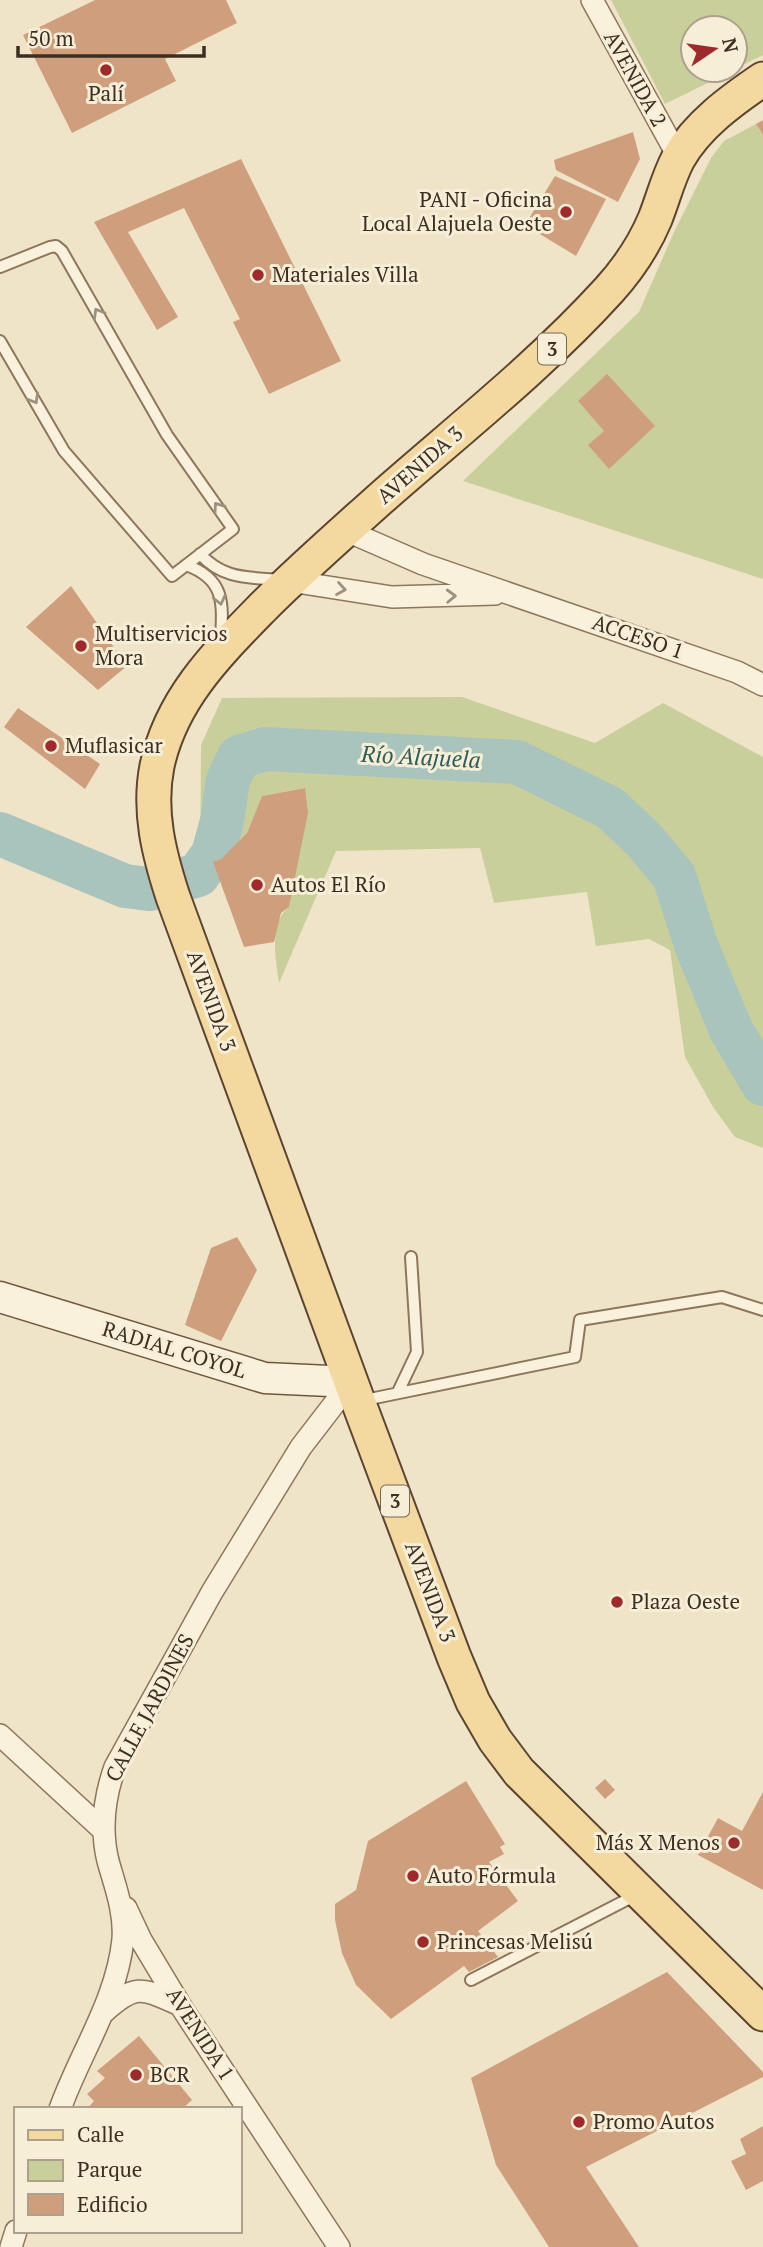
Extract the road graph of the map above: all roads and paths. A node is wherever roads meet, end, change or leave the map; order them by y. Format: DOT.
graph roads {
  1 [pos="592,0"];
  2 [pos="763,79"];
  3 [pos="678,158"];
  4 [pos="0,267"];
  5 [pos="0,341"];
  6 [pos="345,530"];
  7 [pos="200,554"];
  8 [pos="186,565"];
  9 [pos="290,581"];
  10 [pos="511,594"];
  11 [pos="220,651"];
  12 [pos="763,685"];
  13 [pos="411,1257"];
  14 [pos="0,1297"];
  15 [pos="763,1310"];
  16 [pos="354,1392"];
  17 [pos="398,1392"];
  18 [pos="0,1735"];
  19 [pos="103,1830"];
  20 [pos="116,1887"];
  21 [pos="642,1892"];
  22 [pos="471,1980"];
  23 [pos="180,2005"];
  24 [pos="102,2014"];
  25 [pos="763,2014"];
  26 [pos="61,2107"];
  27 [pos="339,2247"];
  1 -- 3 [label="street, AVENIDA 2"];
  2 -- 3 [label="main road, AVENIDA 3 / 3"];
  3 -- 6 [label="main road, AVENIDA 3 / 3"];
  7 -- 4 [label="lane, one-way"];
  5 -- 8 [label="lane, one-way"];
  6 -- 9 [label="main road, AVENIDA 3 / 3"];
  6 -- 10 [label="street, ACCESO 1"];
  7 -- 8 [label="lane"];
  7 -- 9 [label="lane"];
  8 -- 11 [label="lane, one-way"];
  9 -- 10 [label="street, ACCESO 1, one-way"];
  9 -- 11 [label="main road, AVENIDA 3 / 3"];
  10 -- 12 [label="street, ACCESO 1"];
  11 -- 16 [label="main road, AVENIDA 3 / 3"];
  13 -- 17 [label="lane"];
  14 -- 16 [label="street, RADIAL COYOL"];
  15 -- 17 [label="lane"];
  16 -- 17 [label="lane"];
  16 -- 19 [label="street, CALLE JARDINES"];
  16 -- 21 [label="main road, AVENIDA 3 / 3"];
  18 -- 19 [label="street"];
  19 -- 20 [label="street, CALLE JARDINES"];
  20 -- 23 [label="street, AVENIDA 1"];
  20 -- 24 [label="street, CALLE JARDINES"];
  21 -- 22 [label="lane"];
  21 -- 25 [label="main road, AVENIDA 3 / 3"];
  23 -- 24 [label="street"];
  23 -- 27 [label="street, AVENIDA 1"];
  24 -- 26 [label="street, CALLE JARDINES"];
}
